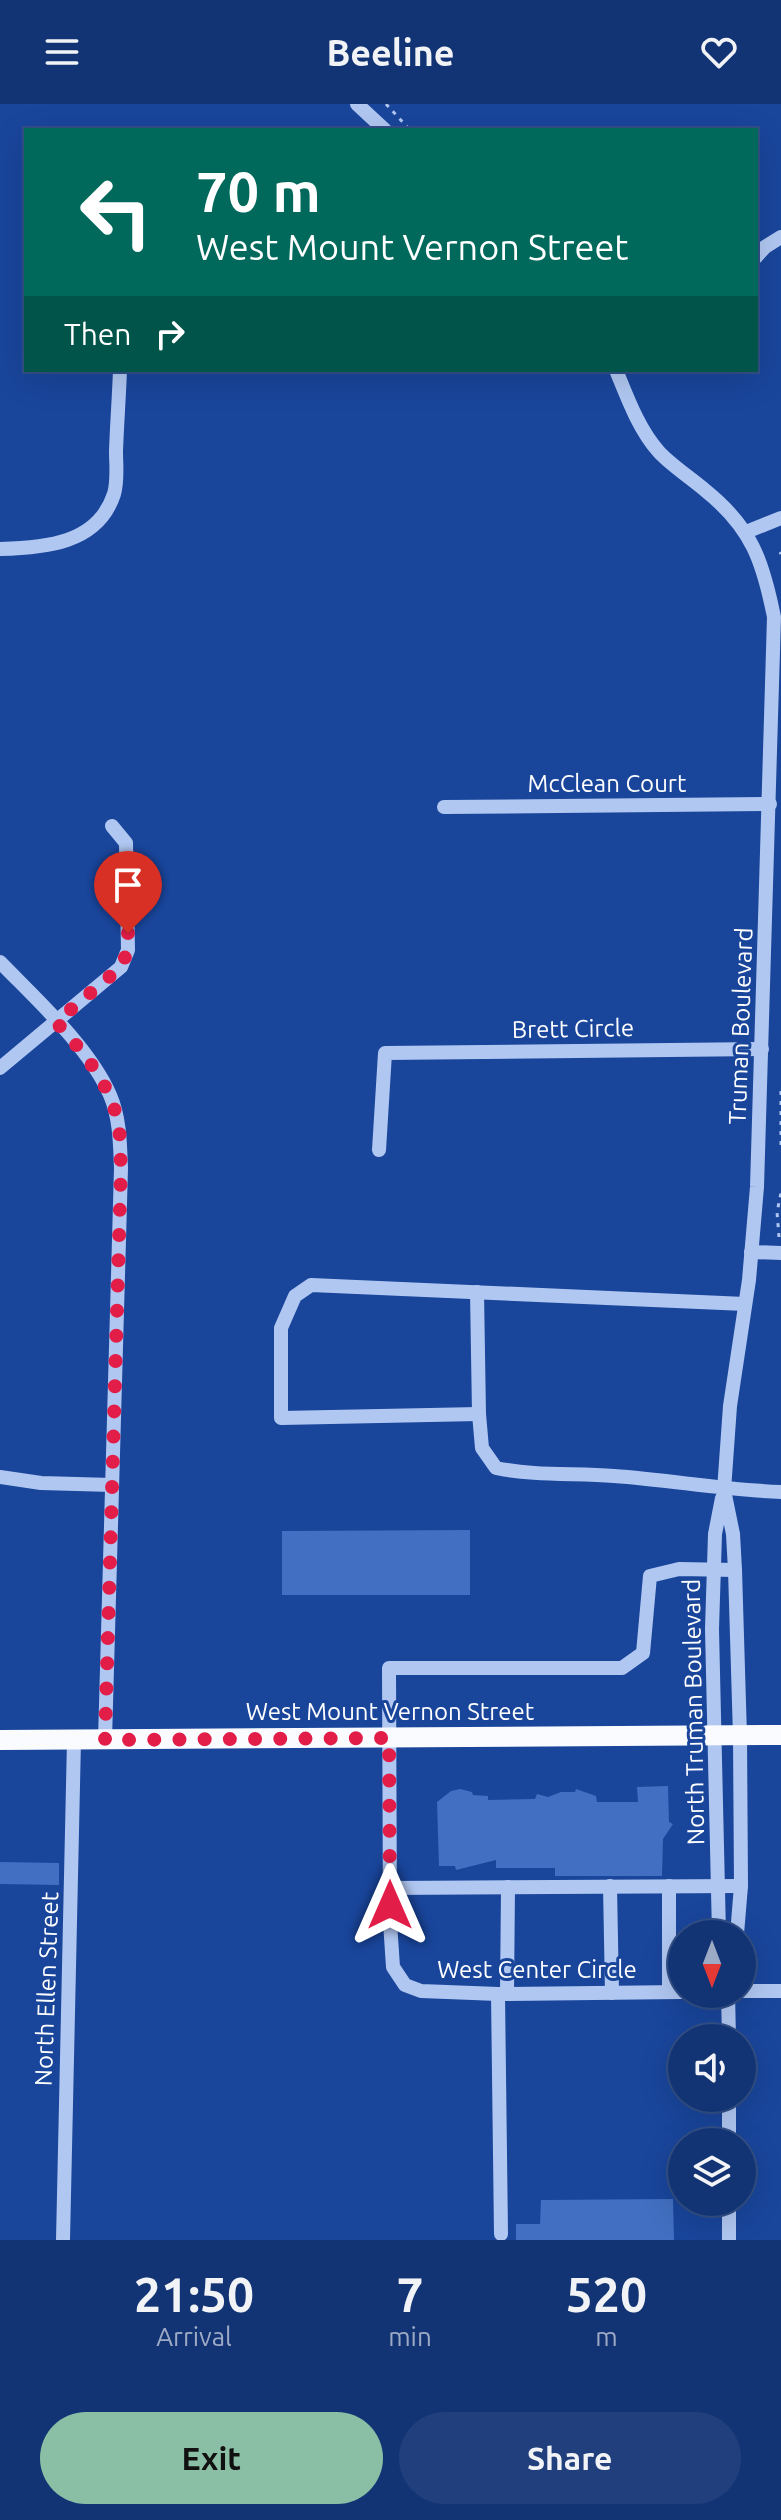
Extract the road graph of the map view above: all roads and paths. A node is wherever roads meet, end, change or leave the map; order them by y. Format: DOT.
graph roads {
  1 [pos="357,104"];
  2 [pos="386,104"];
  3 [pos="383,128"];
  4 [pos="408,128"];
  5 [pos="781,237"];
  6 [pos="758,255"];
  7 [pos="120,372"];
  8 [pos="618,372"];
  9 [pos="781,518"];
  10 [pos="746,532"];
  11 [pos="0,549"];
  12 [pos="770,804"];
  13 [pos="444,807"];
  14 [pos="112,826"];
  15 [pos="0,962"];
  16 [pos="56,1022"];
  17 [pos="762,1049"];
  18 [pos="0,1068"];
  19 [pos="781,1091"];
  20 [pos="781,1146"];
  21 [pos="379,1150"];
  22 [pos="781,1193"];
  23 [pos="781,1242"];
  24 [pos="751,1252"];
  25 [pos="781,1253"];
  26 [pos="477,1292"];
  27 [pos="745,1304"];
  28 [pos="479,1414"];
  29 [pos="0,1477"];
  30 [pos="112,1485"];
  31 [pos="724,1490"];
  32 [pos="781,1492"];
  33 [pos="714,1570"];
  34 [pos="735,1570"];
  35 [pos="781,1735"];
  36 [pos="714,1736"];
  37 [pos="740,1736"];
  38 [pos="389,1738"];
  39 [pos="0,1740"];
  40 [pos="74,1740"];
  41 [pos="105,1740"];
  42 [pos="610,1886"];
  43 [pos="669,1886"];
  44 [pos="718,1886"];
  45 [pos="741,1886"];
  46 [pos="508,1887"];
  47 [pos="390,1888"];
  48 [pos="671,1920"];
  49 [pos="719,1920"];
  50 [pos="738,1920"];
  51 [pos="756,1991"];
  52 [pos="781,1991"];
  53 [pos="668,1992"];
  54 [pos="612,1993"];
  55 [pos="502,1994"];
  56 [pos="729,2216"];
  57 [pos="501,2234"];
  58 [pos="63,2240"];
  59 [pos="729,2240"];
  1 -- 3 [label="street"];
  2 -- 4 [label="path"];
  5 -- 6 [label="street"];
  7 -- 11 [label="street"];
  8 -- 10 [label="street, Truman Boulevard"];
  9 -- 10 [label="street"];
  10 -- 12 [label="street, Truman Boulevard"];
  12 -- 13 [label="street, McClean Court"];
  12 -- 17 [label="street, Truman Boulevard"];
  14 -- 16 [label="street"];
  15 -- 16 [label="street"];
  16 -- 18 [label="street"];
  16 -- 30 [label="street"];
  17 -- 21 [label="street, Brett Circle"];
  17 -- 24 [label="street, Truman Boulevard"];
  19 -- 20 [label="path"];
  22 -- 23 [label="path"];
  24 -- 25 [label="street"];
  24 -- 27 [label="street, Truman Boulevard"];
  26 -- 27 [label="street"];
  26 -- 28 [label="street"];
  26 -- 28 [label="street"];
  27 -- 31 [label="street, Truman Boulevard"];
  28 -- 31 [label="street"];
  29 -- 30 [label="street"];
  30 -- 41 [label="street"];
  31 -- 32 [label="street"];
  31 -- 33 [label="street, North Truman Boulevard"];
  31 -- 34 [label="street, Truman Boulevard"];
  33 -- 34 [label="street"];
  33 -- 36 [label="street, North Truman Boulevard"];
  33 -- 38 [label="street, West Center Circle"];
  34 -- 37 [label="street, Truman Boulevard"];
  35 -- 37 [label="main road, West Mount Vernon Street"];
  36 -- 37 [label="main road, West Mount Vernon Street"];
  36 -- 38 [label="main road, West Mount Vernon Street"];
  36 -- 44 [label="street, North Truman Boulevard"];
  37 -- 45 [label="street, North Truman Boulevard"];
  38 -- 41 [label="main road, West Mount Vernon Street"];
  38 -- 47 [label="street, West Center Circle"];
  39 -- 40 [label="main road, West Mount Vernon Street"];
  40 -- 41 [label="main road, West Mount Vernon Street"];
  40 -- 58 [label="street, North Ellen Street"];
  42 -- 43 [label="street"];
  42 -- 46 [label="street"];
  42 -- 54 [label="street"];
  43 -- 44 [label="street"];
  43 -- 48 [label="street"];
  44 -- 45 [label="street"];
  44 -- 49 [label="street, North Truman Boulevard"];
  45 -- 50 [label="street, North Truman Boulevard"];
  46 -- 47 [label="street"];
  46 -- 55 [label="street"];
  47 -- 55 [label="street, West Center Circle"];
  51 -- 52 [label="street"];
  53 -- 54 [label="street, West Center Circle"];
  54 -- 55 [label="street, West Center Circle"];
  55 -- 57 [label="street"];
  56 -- 59 [label="street"];
}
